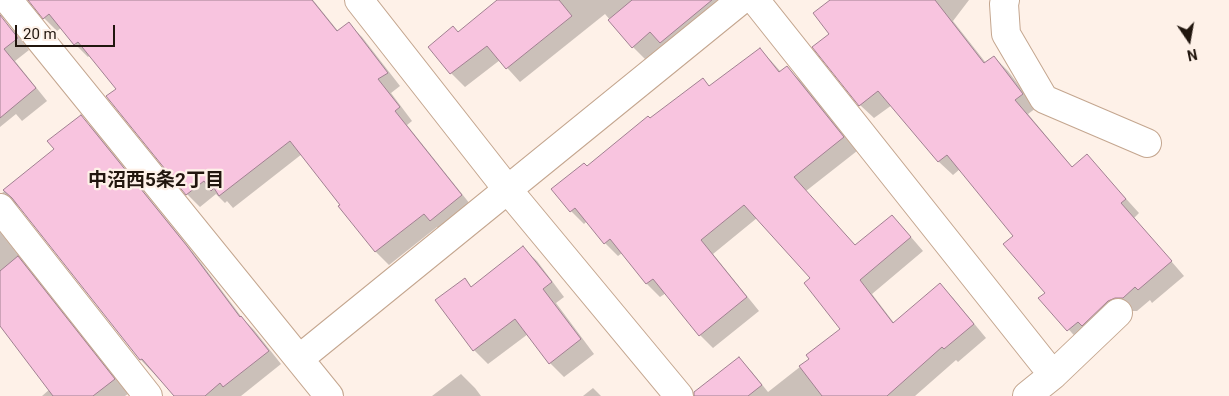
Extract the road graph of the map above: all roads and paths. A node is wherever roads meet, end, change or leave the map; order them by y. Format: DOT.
graph roads {
  1 [pos="8,0"];
  2 [pos="360,0"];
  3 [pos="741,0"];
  4 [pos="755,0"];
  5 [pos="1005,0"];
  6 [pos="1147,143"];
  7 [pos="508,190"];
  8 [pos="0,208"];
  9 [pos="1118,313"];
  10 [pos="299,359"];
  11 [pos="1053,375"];
  12 [pos="148,396"];
  13 [pos="329,396"];
  14 [pos="679,396"];
  15 [pos="1027,396"];
  1 -- 10 [label="street"];
  2 -- 7 [label="street"];
  3 -- 7 [label="street"];
  4 -- 11 [label="street"];
  5 -- 6 [label="street"];
  7 -- 10 [label="street"];
  7 -- 14 [label="street"];
  8 -- 12 [label="street"];
  9 -- 11 [label="street"];
  10 -- 13 [label="street"];
  11 -- 15 [label="street"];
}
